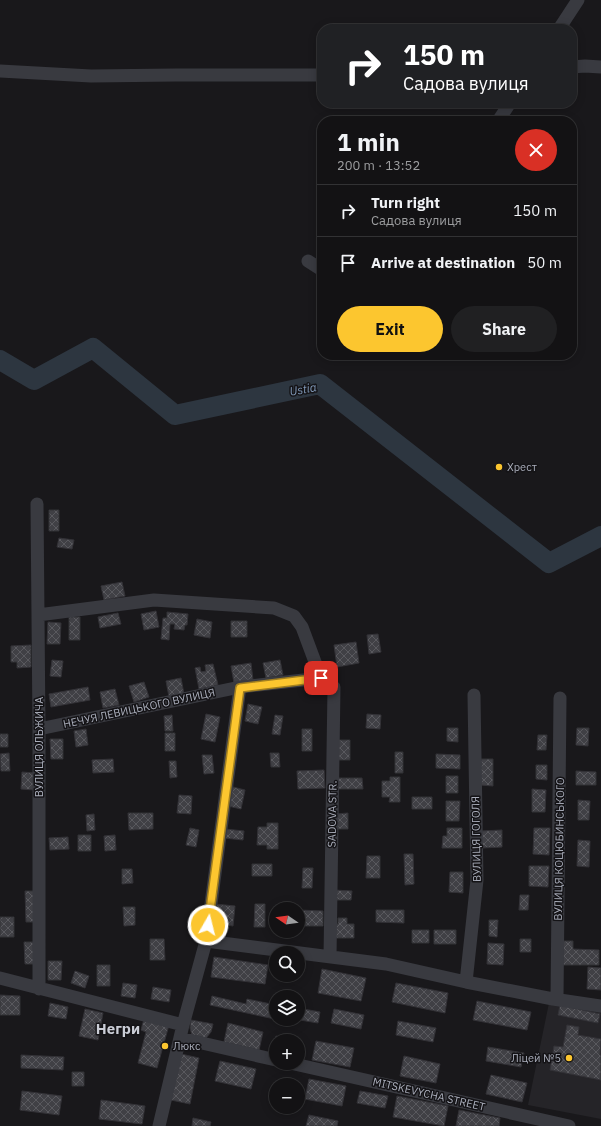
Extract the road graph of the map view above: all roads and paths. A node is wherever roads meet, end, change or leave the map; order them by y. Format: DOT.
graph roads {
  1 [pos="578,0"];
  2 [pos="562,24"];
  3 [pos="577,67"];
  4 [pos="601,67"];
  5 [pos="0,71"];
  6 [pos="317,75"];
  7 [pos="308,261"];
  8 [pos="317,267"];
  9 [pos="37,504"];
  10 [pos="38,615"];
  11 [pos="321,678"];
  12 [pos="240,688"];
  13 [pos="474,695"];
  14 [pos="560,698"];
  15 [pos="39,729"];
  16 [pos="206,941"];
  17 [pos="330,957"];
  18 [pos="0,978"];
  19 [pos="466,982"];
  20 [pos="39,989"];
  21 [pos="557,999"];
  22 [pos="601,1006"];
  23 [pos="183,1025"];
  24 [pos="180,1038"];
  25 [pos="269,1058"];
  26 [pos="305,1066"];
  27 [pos="159,1126"];
  28 [pos="569,1126"];
  1 -- 2 [label="street"];
  3 -- 4 [label="street"];
  5 -- 6 [label="street"];
  7 -- 8 [label="street"];
  9 -- 10 [label="street, ВУЛИЦЯ ОЛЬЖИЧА"];
  10 -- 11 [label="street"];
  10 -- 15 [label="street, ВУЛИЦЯ ОЛЬЖИЧА"];
  11 -- 12 [label="street, НЕЧУЯ ЛЕВИЦЬКОГО ВУЛИЦЯ"];
  11 -- 17 [label="street, SADOVA STR."];
  12 -- 15 [label="street, НЕЧУЯ ЛЕВИЦЬКОГО ВУЛИЦЯ"];
  12 -- 16 [label="street"];
  13 -- 19 [label="street, ВУЛИЦЯ ГОГОЛЯ"];
  14 -- 21 [label="street, ВУЛИЦЯ КОЦЮБИНСЬКОГО"];
  15 -- 20 [label="street, ВУЛИЦЯ ОЛЬЖИЧА"];
  16 -- 17 [label="street"];
  16 -- 23 [label="street"];
  17 -- 19 [label="street"];
  18 -- 20 [label="street"];
  19 -- 21 [label="street"];
  20 -- 23 [label="street"];
  21 -- 22 [label="street"];
  23 -- 24 [label="street"];
  24 -- 25 [label="street"];
  24 -- 27 [label="street"];
  26 -- 28 [label="street, MITSKEVYCHA STREET"];
}
